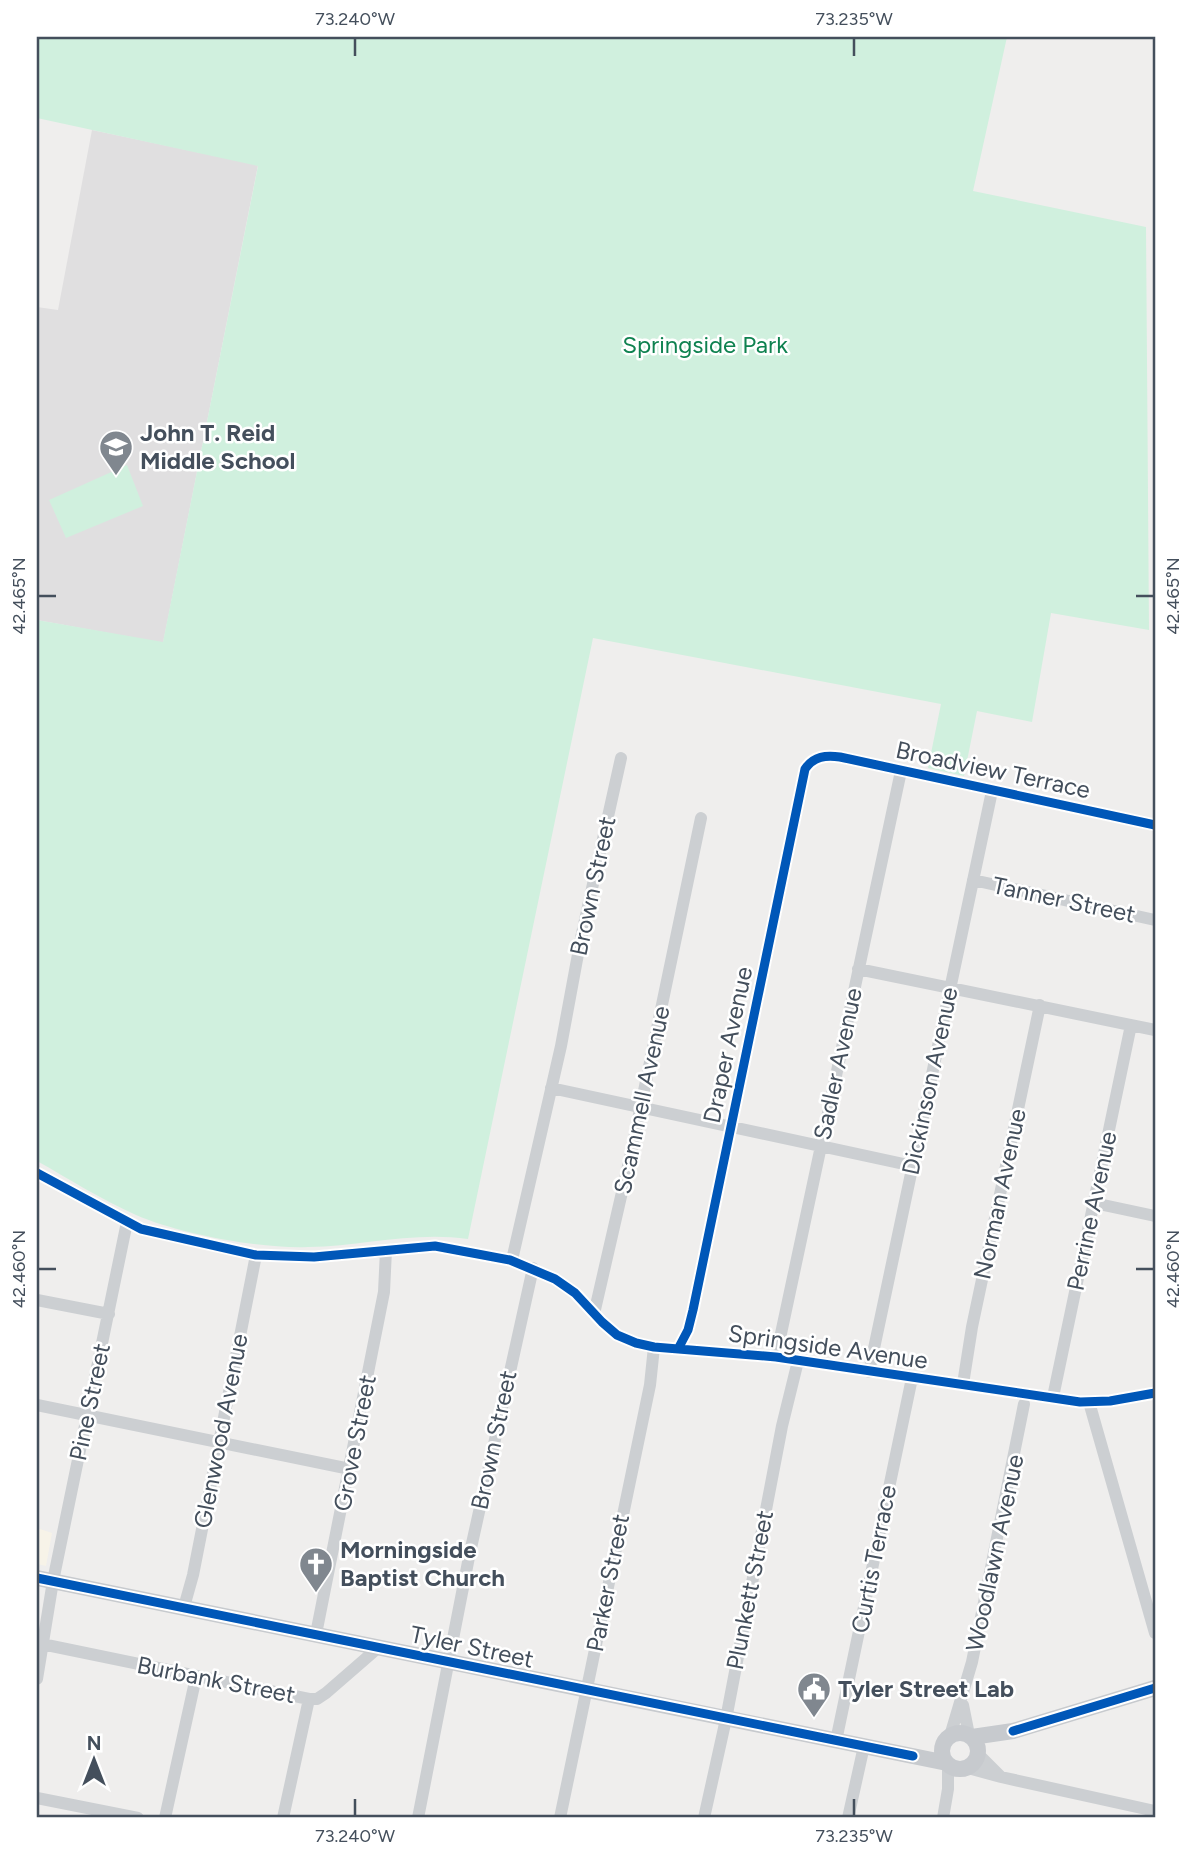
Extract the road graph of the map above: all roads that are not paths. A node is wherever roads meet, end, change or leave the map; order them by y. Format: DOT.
graph roads {
  1 [pos="822,757"];
  2 [pos="621,758"];
  3 [pos="901,771"];
  4 [pos="992,791"];
  5 [pos="701,818"];
  6 [pos="1155,825"];
  7 [pos="973,880"];
  8 [pos="1155,920"];
  9 [pos="858,968"];
  10 [pos="950,987"];
  11 [pos="1040,1005"];
  12 [pos="1131,1025"];
  13 [pos="1155,1030"];
  14 [pos="551,1088"];
  15 [pos="640,1108"];
  16 [pos="731,1125"];
  17 [pos="821,1144"];
  18 [pos="912,1166"];
  19 [pos="37,1173"];
  20 [pos="1094,1203"];
  21 [pos="1155,1216"];
  22 [pos="127,1222"];
  23 [pos="386,1250"];
  24 [pos="256,1255"];
  25 [pos="512,1260"];
  26 [pos="533,1268"];
  27 [pos="37,1300"];
  28 [pos="109,1314"];
  29 [pos="594,1314"];
  30 [pos="654,1347"];
  31 [pos="678,1349"];
  32 [pos="776,1357"];
  33 [pos="798,1361"];
  34 [pos="869,1372"];
  35 [pos="912,1377"];
  36 [pos="963,1384"];
  37 [pos="1155,1393"];
  38 [pos="1053,1397"];
  39 [pos="1089,1402"];
  40 [pos="1024,1404"];
  41 [pos="37,1405"];
  42 [pos="87,1416"];
  43 [pos="217,1441"];
  44 [pos="350,1469"];
  45 [pos="37,1578"];
  46 [pos="53,1581"];
  47 [pos="184,1606"];
  48 [pos="1155,1633"];
  49 [pos="316,1634"];
  50 [pos="40,1643"];
  51 [pos="379,1647"];
  52 [pos="449,1661"];
  53 [pos="196,1677"];
  54 [pos="37,1679"];
  55 [pos="1155,1688"];
  56 [pos="587,1690"];
  57 [pos="309,1699"];
  58 [pos="962,1701"];
  59 [pos="726,1719"];
  60 [pos="947,1740"];
  61 [pos="836,1741"];
  62 [pos="974,1744"];
  63 [pos="864,1746"];
  64 [pos="900,1754"];
  65 [pos="957,1767"];
  66 [pos="1001,1777"];
  67 [pos="37,1798"];
  68 [pos="1155,1811"];
  69 [pos="138,1818"];
  70 [pos="166,1818"];
  71 [pos="283,1818"];
  72 [pos="418,1818"];
  73 [pos="560,1818"];
  74 [pos="704,1818"];
  75 [pos="848,1818"];
  76 [pos="943,1818"];
  1 -- 3 [label="street, Broadview Terrace"];
  1 -- 16 [label="street, Draper Avenue"];
  2 -- 14 [label="street, Brown Street"];
  3 -- 4 [label="street, Broadview Terrace"];
  3 -- 9 [label="street, Sadler Avenue"];
  4 -- 6 [label="street, Broadview Terrace"];
  4 -- 7 [label="street, Dickinson Avenue"];
  5 -- 15 [label="street, Scammell Avenue"];
  7 -- 8 [label="street, Tanner Street"];
  7 -- 10 [label="street, Dickinson Avenue"];
  9 -- 10 [label="street"];
  9 -- 17 [label="street, Sadler Avenue"];
  10 -- 11 [label="street"];
  10 -- 18 [label="street, Dickinson Avenue"];
  11 -- 12 [label="street"];
  11 -- 36 [label="street, Norman Avenue"];
  12 -- 13 [label="street"];
  12 -- 20 [label="street, Perrine Avenue"];
  14 -- 15 [label="street"];
  14 -- 25 [label="street, Brown Street"];
  15 -- 16 [label="street"];
  15 -- 29 [label="street, Scammell Avenue"];
  16 -- 17 [label="street"];
  16 -- 31 [label="street, Draper Avenue"];
  17 -- 18 [label="street"];
  17 -- 32 [label="street, Sadler Avenue"];
  18 -- 34 [label="street, Dickinson Avenue"];
  19 -- 22 [label="street, Springside Avenue"];
  20 -- 21 [label="street"];
  20 -- 38 [label="street, Perrine Avenue"];
  22 -- 24 [label="street, Springside Avenue"];
  22 -- 28 [label="street, Pine Street"];
  23 -- 24 [label="street, Springside Avenue"];
  23 -- 25 [label="street, Springside Avenue"];
  23 -- 44 [label="street, Grove Street"];
  24 -- 43 [label="street, Glenwood Avenue"];
  25 -- 26 [label="street, Springside Avenue"];
  26 -- 29 [label="street, Springside Avenue"];
  26 -- 52 [label="street, Brown Street"];
  27 -- 28 [label="street"];
  28 -- 42 [label="street, Pine Street"];
  29 -- 30 [label="street, Springside Avenue"];
  30 -- 31 [label="street, Springside Avenue"];
  30 -- 56 [label="street, Parker Street"];
  31 -- 32 [label="street, Springside Avenue"];
  32 -- 33 [label="street, Springside Avenue"];
  33 -- 34 [label="street, Springside Avenue"];
  33 -- 59 [label="street, Plunkett Street"];
  34 -- 35 [label="street, Springside Avenue"];
  35 -- 36 [label="street, Springside Avenue"];
  35 -- 61 [label="street, Curtis Terrace"];
  36 -- 38 [label="street, Springside Avenue"];
  37 -- 39 [label="street, Springside Avenue"];
  38 -- 39 [label="street, Springside Avenue"];
  39 -- 48 [label="street"];
  40 -- 58 [label="street, Woodlawn Avenue"];
  41 -- 42 [label="street"];
  42 -- 43 [label="street"];
  42 -- 46 [label="street, Pine Street"];
  43 -- 44 [label="street"];
  43 -- 47 [label="street, Glenwood Avenue"];
  44 -- 49 [label="street, Grove Street"];
  45 -- 46 [label="main road, Tyler Street"];
  46 -- 47 [label="main road, Tyler Street"];
  46 -- 50 [label="street, Pine Street"];
  47 -- 49 [label="main road, Tyler Street"];
  49 -- 51 [label="main road, Tyler Street"];
  50 -- 53 [label="street, Burbank Street"];
  50 -- 54 [label="street, Pine Street"];
  51 -- 52 [label="main road, Tyler Street"];
  51 -- 57 [label="street, Burbank Street"];
  52 -- 56 [label="main road, Tyler Street"];
  52 -- 72 [label="street, Brown Street"];
  53 -- 57 [label="street, Burbank Street"];
  53 -- 70 [label="street"];
  55 -- 62 [label="main road"];
  56 -- 59 [label="main road, Tyler Street"];
  56 -- 73 [label="street, Parker Street"];
  57 -- 71 [label="street"];
  58 -- 60 [label="street, Woodlawn Avenue"];
  58 -- 62 [label="street, Woodlawn Avenue"];
  59 -- 61 [label="main road, Tyler Street"];
  59 -- 74 [label="street, Plunkett Street"];
  60 -- 62 [label="main road"];
  60 -- 64 [label="main road, Tyler Street"];
  60 -- 65 [label="main road"];
  61 -- 63 [label="main road, Tyler Street"];
  62 -- 65 [label="main road"];
  62 -- 66 [label="street"];
  63 -- 64 [label="main road, Tyler Street"];
  63 -- 75 [label="street"];
  64 -- 65 [label="main road, Tyler Street"];
  65 -- 66 [label="street, Tyler Street"];
  65 -- 76 [label="street"];
  66 -- 68 [label="street, Tyler Street"];
  67 -- 69 [label="street"];
}
